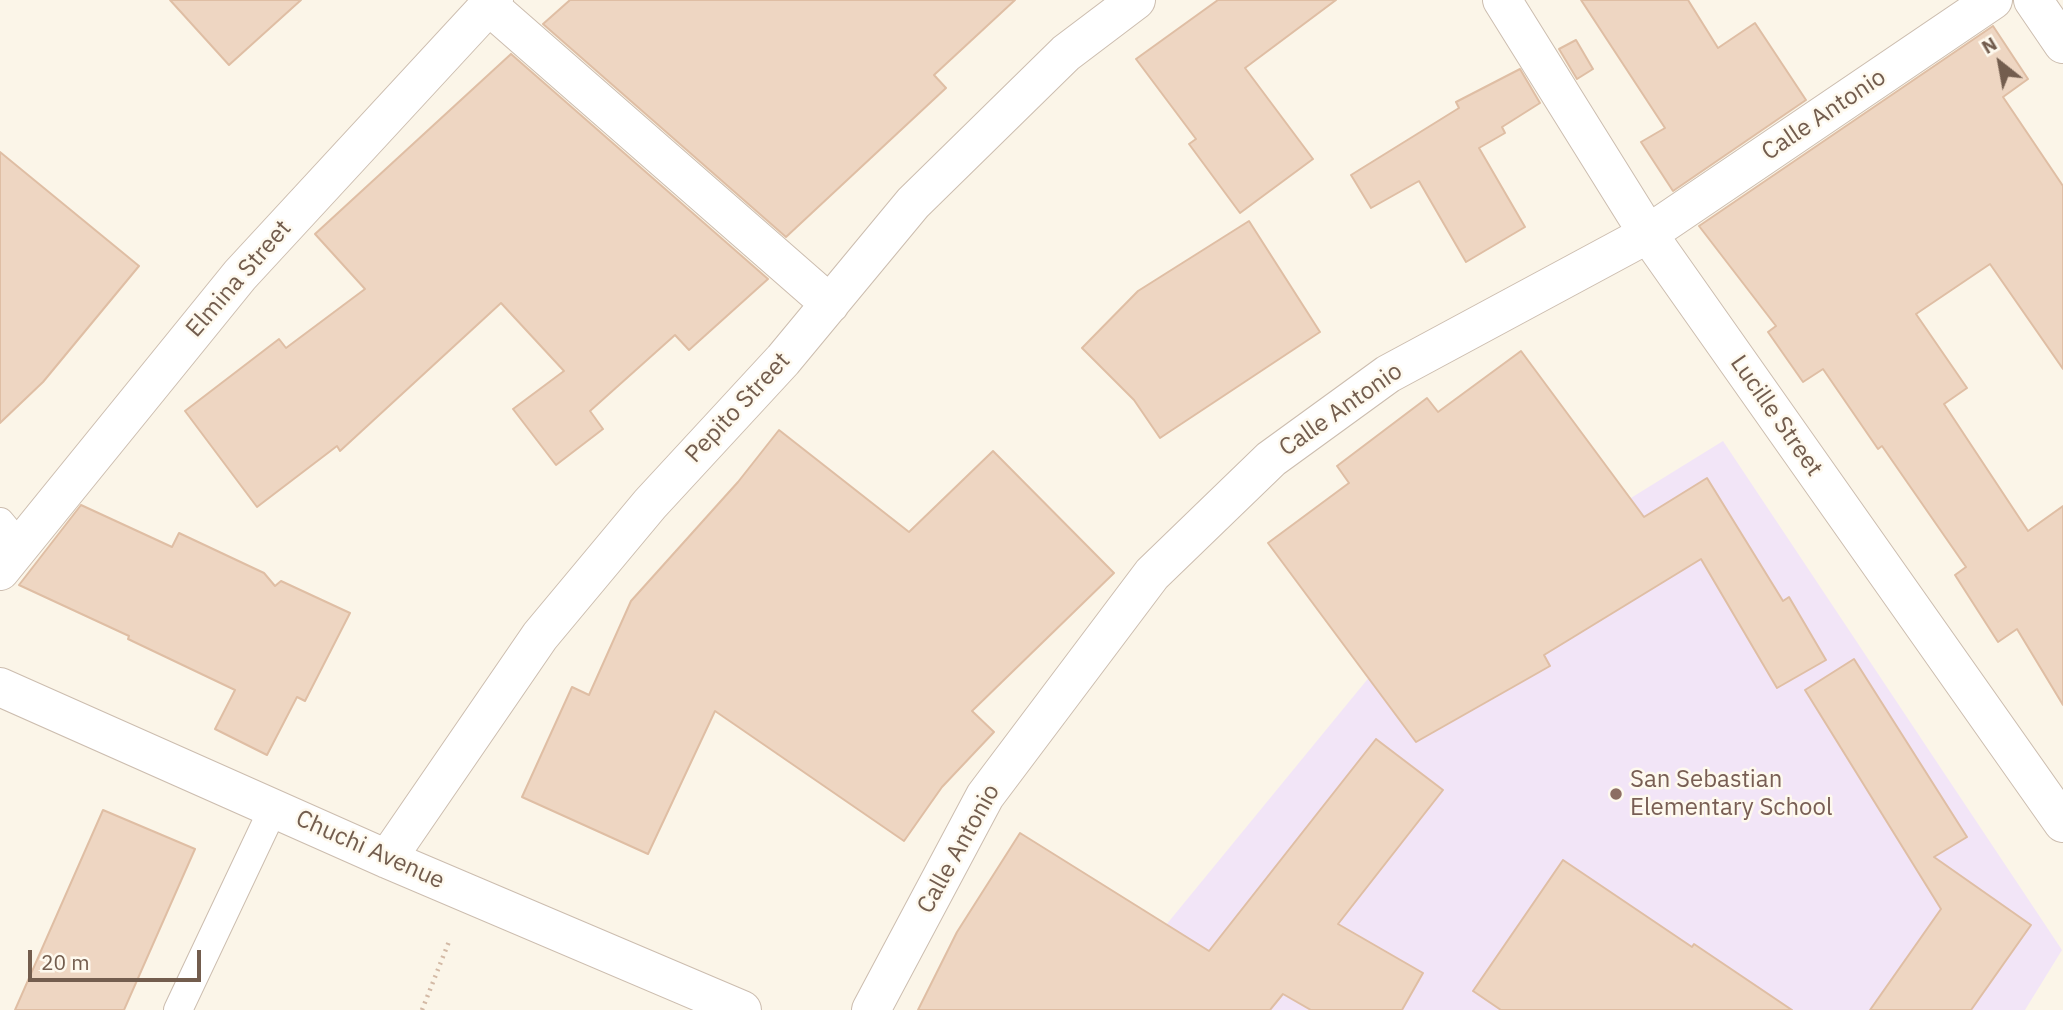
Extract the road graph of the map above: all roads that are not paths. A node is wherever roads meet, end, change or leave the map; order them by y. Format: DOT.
graph roads {
  1 [pos="1136,0"];
  2 [pos="1502,0"];
  3 [pos="1993,0"];
  4 [pos="2033,0"];
  5 [pos="491,3"];
  6 [pos="2063,44"];
  7 [pos="1648,234"];
  8 [pos="830,304"];
  9 [pos="7,546"];
  10 [pos="0,687"];
  11 [pos="274,807"];
  12 [pos="2063,823"];
  13 [pos="387,859"];
  14 [pos="178,1010"];
  15 [pos="742,1010"];
  16 [pos="872,1010"];
  1 -- 8 [label="street, Pepito Street"];
  2 -- 7 [label="street, Lucille Street"];
  3 -- 7 [label="street, Calle Antonio"];
  4 -- 6 [label="street"];
  5 -- 8 [label="street"];
  5 -- 9 [label="street, Elmina Street"];
  7 -- 12 [label="street, Lucille Street"];
  7 -- 16 [label="street, Calle Antonio"];
  8 -- 13 [label="street, Pepito Street"];
  10 -- 11 [label="street, Chuchi Avenue"];
  11 -- 13 [label="street, Chuchi Avenue"];
  11 -- 14 [label="lane"];
  13 -- 15 [label="street, Chuchi Avenue"];
}
